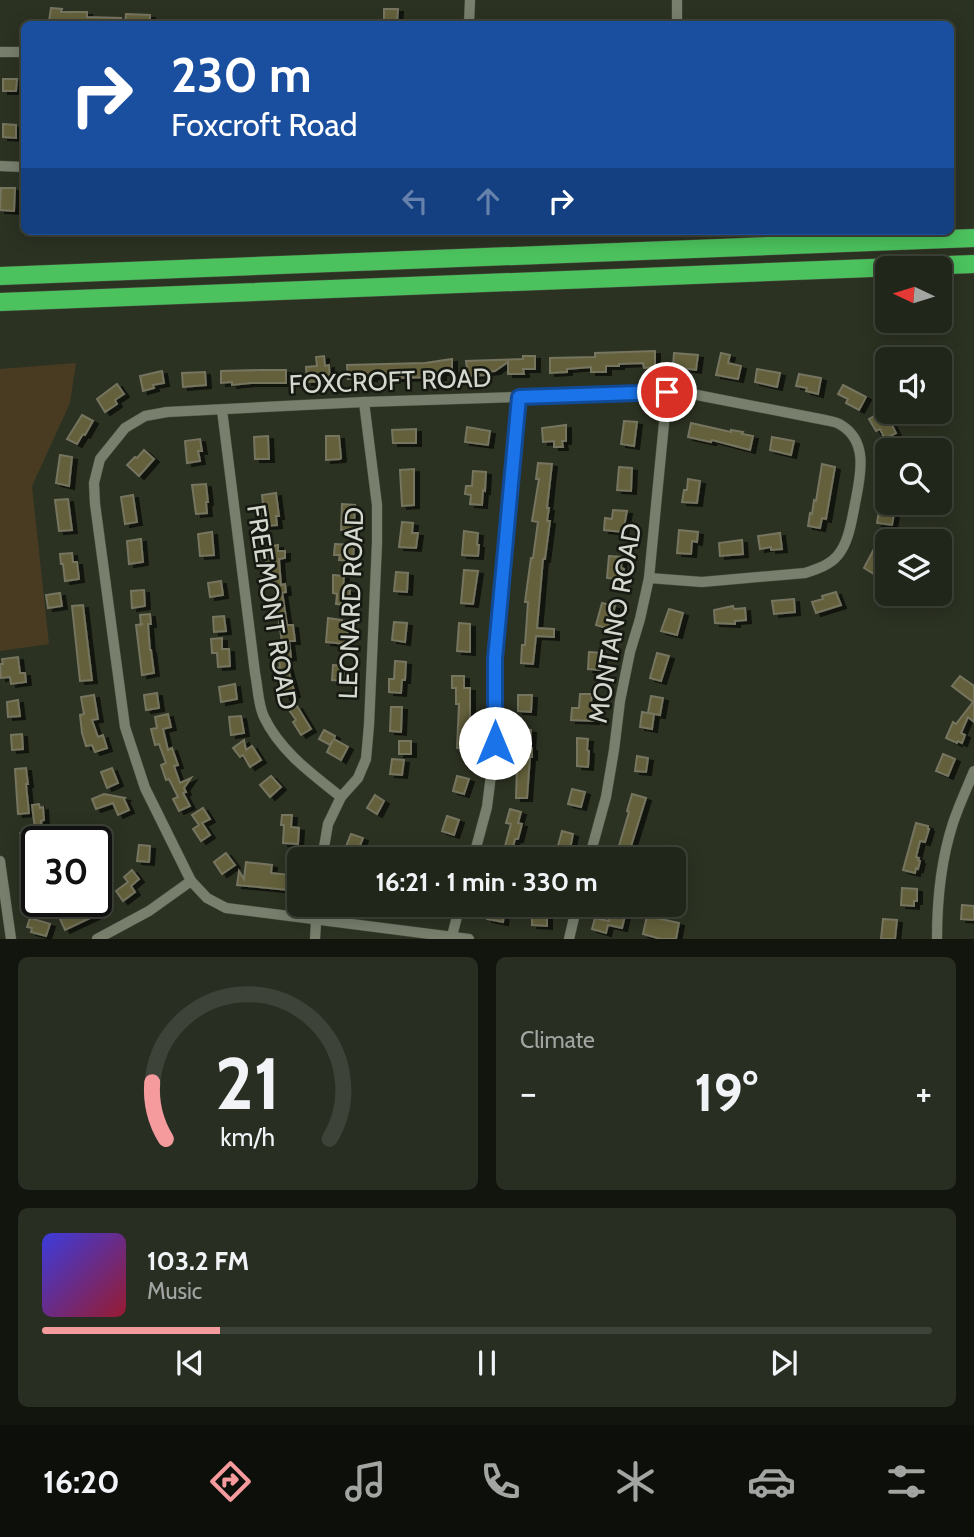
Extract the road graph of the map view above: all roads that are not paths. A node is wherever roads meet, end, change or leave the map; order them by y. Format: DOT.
graph roads {
  1 [pos="470,0"];
  2 [pos="677,0"];
  3 [pos="469,21"];
  4 [pos="677,21"];
  5 [pos="0,52"];
  6 [pos="21,52"];
  7 [pos="0,166"];
  8 [pos="21,167"];
  9 [pos="974,238"];
  10 [pos="974,264"];
  11 [pos="0,276"];
  12 [pos="0,302"];
  13 [pos="667,392"];
  14 [pos="519,397"];
  15 [pos="364,402"];
  16 [pos="222,410"];
  17 [pos="649,578"];
  18 [pos="974,771"];
  19 [pos="341,797"];
  20 [pos="323,847"];
  21 [pos="476,847"];
  22 [pos="592,847"];
  23 [pos="0,861"];
  24 [pos="191,881"];
  25 [pos="457,917"];
  26 [pos="574,917"];
  27 [pos="317,920"];
  28 [pos="452,936"];
  29 [pos="11,939"];
  30 [pos="97,939"];
  31 [pos="315,939"];
  32 [pos="469,939"];
  33 [pos="569,939"];
  34 [pos="937,939"];
  1 -- 3 [label="street"];
  2 -- 4 [label="street"];
  5 -- 6 [label="street"];
  7 -- 8 [label="street"];
  9 -- 11 [label="highway"];
  10 -- 12 [label="highway"];
  13 -- 14 [label="street, FOXCROFT ROAD"];
  13 -- 17 [label="street, MONTANO ROAD"];
  13 -- 17 [label="street, FOXCROFT ROAD"];
  14 -- 15 [label="street, FOXCROFT ROAD"];
  14 -- 21 [label="street"];
  15 -- 16 [label="street, FOXCROFT ROAD"];
  15 -- 19 [label="street, LEONARD ROAD"];
  16 -- 19 [label="street, FREEMONT ROAD"];
  16 -- 24 [label="street, FOXCROFT ROAD"];
  17 -- 22 [label="street, MONTANO ROAD"];
  18 -- 34 [label="street"];
  19 -- 20 [label="street"];
  23 -- 29 [label="street"];
  24 -- 27 [label="street"];
  24 -- 30 [label="street"];
  25 -- 28 [label="street"];
  26 -- 33 [label="street"];
  27 -- 28 [label="street"];
  27 -- 31 [label="street"];
  28 -- 32 [label="street"];
}
